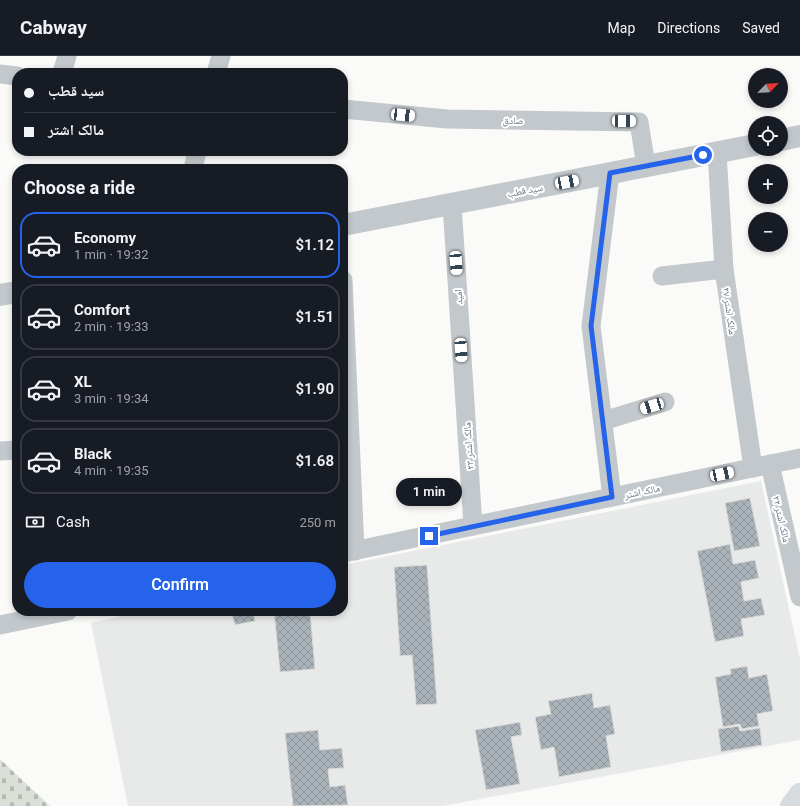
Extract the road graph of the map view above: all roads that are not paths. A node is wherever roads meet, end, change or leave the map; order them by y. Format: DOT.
graph roads {
  1 [pos="67,56"];
  2 [pos="221,56"];
  3 [pos="63,68"];
  4 [pos="217,68"];
  5 [pos="0,74"];
  6 [pos="12,75"];
  7 [pos="348,109"];
  8 [pos="800,136"];
  9 [pos="788,139"];
  10 [pos="748,146"];
  11 [pos="717,152"];
  12 [pos="646,166"];
  13 [pos="610,173"];
  14 [pos="452,204"];
  15 [pos="348,224"];
  16 [pos="724,269"];
  17 [pos="662,276"];
  18 [pos="12,293"];
  19 [pos="0,295"];
  20 [pos="462,365"];
  21 [pos="348,388"];
  22 [pos="665,402"];
  23 [pos="603,421"];
  24 [pos="12,450"];
  25 [pos="0,451"];
  26 [pos="800,458"];
  27 [pos="762,466"];
  28 [pos="612,497"];
  29 [pos="473,526"];
  30 [pos="349,552"];
  31 [pos="800,597"];
  32 [pos="44,616"];
  33 [pos="0,625"];
  34 [pos="800,794"];
  35 [pos="792,806"];
  1 -- 3 [label="street"];
  2 -- 4 [label="street"];
  5 -- 6 [label="street"];
  7 -- 12 [label="street, صادق"];
  8 -- 9 [label="street"];
  10 -- 11 [label="street, سید قطب"];
  11 -- 12 [label="street, سید قطب"];
  11 -- 16 [label="street, مالک اشتر ۲۷"];
  12 -- 13 [label="street, سید قطب"];
  13 -- 14 [label="street, سید قطب"];
  13 -- 23 [label="street"];
  14 -- 15 [label="street, سید قطب"];
  14 -- 20 [label="street, امید"];
  16 -- 17 [label="street"];
  16 -- 27 [label="street, مالک اشتر ۲۷"];
  18 -- 19 [label="street"];
  20 -- 29 [label="street, مالک اشتر ۲۳"];
  21 -- 30 [label="street"];
  22 -- 23 [label="street"];
  23 -- 28 [label="street"];
  24 -- 25 [label="street"];
  26 -- 27 [label="street, مالک اشتر"];
  27 -- 28 [label="street, مالک اشتر"];
  27 -- 31 [label="street, مالک اشتر ۲۲"];
  28 -- 29 [label="street, مالک اشتر"];
  29 -- 30 [label="street, مالک اشتر"];
  32 -- 33 [label="street"];
  34 -- 35 [label="main road"];
}
